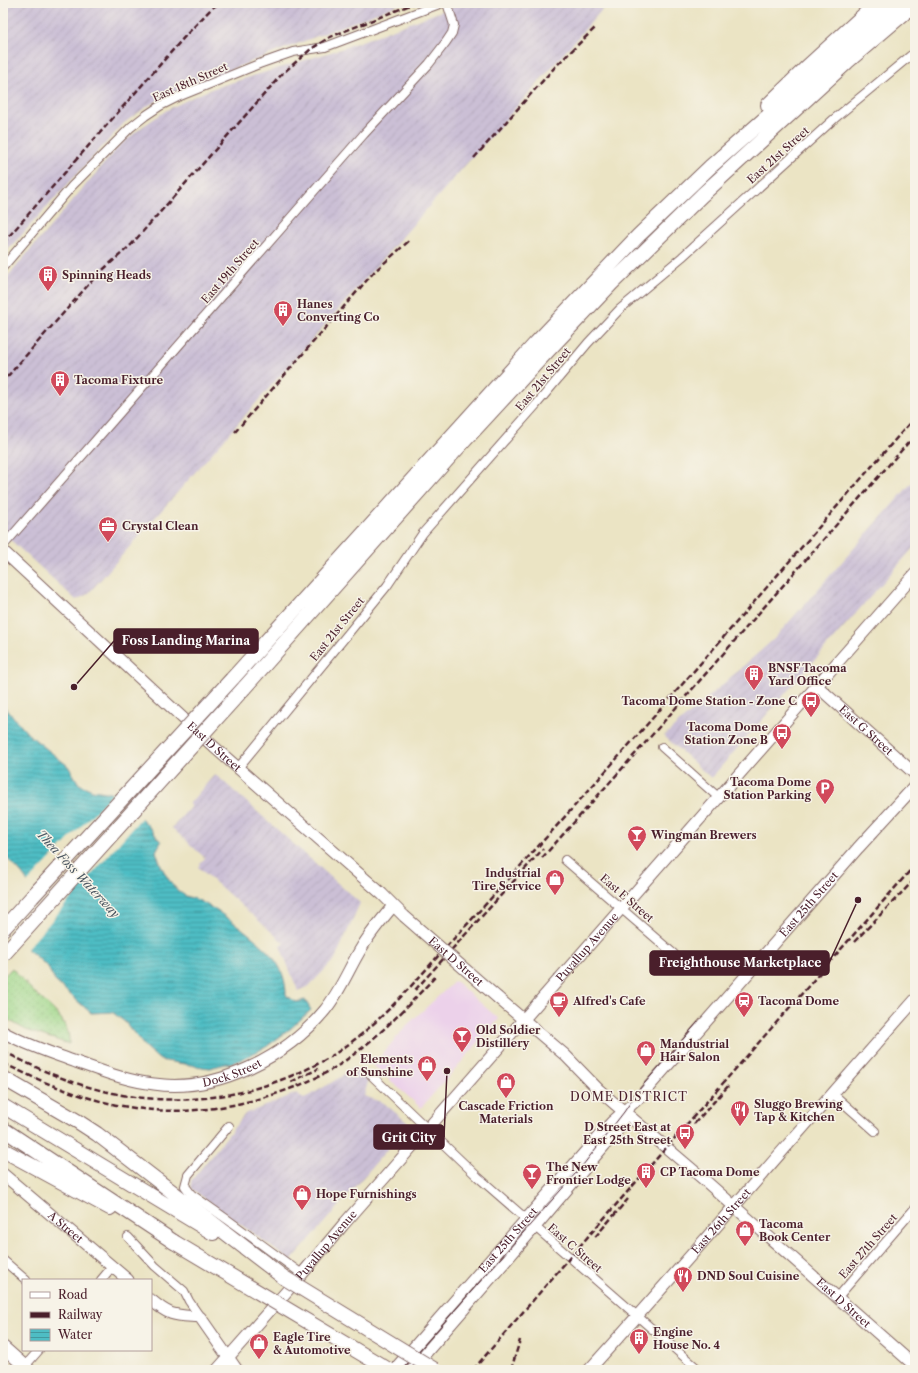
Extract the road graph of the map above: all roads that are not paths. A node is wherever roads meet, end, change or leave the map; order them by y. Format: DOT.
graph roads {
  1 [pos="442,3"];
  2 [pos="447,3"];
  3 [pos="877,3"];
  4 [pos="896,3"];
  5 [pos="915,5"];
  6 [pos="915,53"];
  7 [pos="710,167"];
  8 [pos="3,268"];
  9 [pos="3,546"];
  10 [pos="3,551"];
  11 [pos="915,575"];
  12 [pos="817,686"];
  13 [pos="662,747"];
  14 [pos="242,772"];
  15 [pos="915,774"];
  16 [pos="915,786"];
  17 [pos="718,797"];
  18 [pos="565,860"];
  19 [pos="393,906"];
  20 [pos="622,909"];
  21 [pos="3,929"];
  22 [pos="674,954"];
  23 [pos="3,955"];
  24 [pos="915,1000"];
  25 [pos="524,1020"];
  26 [pos="3,1032"];
  27 [pos="371,1075"];
  28 [pos="3,1078"];
  29 [pos="832,1093"];
  30 [pos="3,1106"];
  31 [pos="624,1112"];
  32 [pos="229,1126"];
  33 [pos="3,1130"];
  34 [pos="427,1130"];
  35 [pos="875,1131"];
  36 [pos="3,1150"];
  37 [pos="3,1174"];
  38 [pos="65,1177"];
  39 [pos="734,1207"];
  40 [pos="915,1208"];
  41 [pos="531,1223"];
  42 [pos="128,1237"];
  43 [pos="3,1260"];
  44 [pos="112,1267"];
  45 [pos="302,1274"];
  46 [pos="283,1276"];
  47 [pos="25,1279"];
  48 [pos="101,1279"];
  49 [pos="127,1279"];
  50 [pos="837,1298"];
  51 [pos="152,1301"];
  52 [pos="637,1316"];
  53 [pos="200,1317"];
  54 [pos="3,1347"];
  55 [pos="38,1351"];
  56 [pos="228,1357"];
  57 [pos="915,1366"];
  58 [pos="27,1368"];
  59 [pos="698,1368"];
  60 [pos="217,1370"];
  61 [pos="236,1370"];
  62 [pos="389,1370"];
  63 [pos="394,1370"];
  64 [pos="410,1370"];
  65 [pos="435,1370"];
  66 [pos="589,1370"];
  1 -- 8 [label="street, East 18th Street"];
  2 -- 9 [label="street, East 19th Street"];
  3 -- 7 [label="highway"];
  4 -- 7 [label="highway"];
  5 -- 23 [label="highway, bridge"];
  6 -- 14 [label="street, East 21st Street"];
  7 -- 21 [label="highway, bridge"];
  10 -- 14 [label="street, East D Street"];
  11 -- 12 [label="street, Puyallup Avenue"];
  12 -- 15 [label="street, East G Street"];
  12 -- 17 [label="street, Puyallup Avenue"];
  13 -- 17 [label="street"];
  14 -- 19 [label="street, East D Street"];
  16 -- 31 [label="street, East 25th Street"];
  17 -- 20 [label="street, Puyallup Avenue"];
  18 -- 20 [label="street, East E Street"];
  19 -- 25 [label="street, East D Street, bridge"];
  19 -- 26 [label="street, Dock Street"];
  20 -- 22 [label="street, East E Street"];
  20 -- 25 [label="street, Puyallup Avenue"];
  24 -- 29 [label="street, East 26th Street"];
  25 -- 31 [label="street, East D Street"];
  25 -- 34 [label="street, Puyallup Avenue"];
  27 -- 34 [label="street, East C Street"];
  28 -- 46 [label="highway"];
  29 -- 35 [label="street"];
  29 -- 39 [label="street, East 26th Street"];
  30 -- 46 [label="highway"];
  31 -- 39 [label="street, East D Street"];
  31 -- 41 [label="street, East 25th Street"];
  32 -- 45 [label="street"];
  33 -- 38 [label="highway"];
  34 -- 41 [label="street, East C Street"];
  34 -- 45 [label="street, Puyallup Avenue"];
  36 -- 38 [label="highway"];
  37 -- 44 [label="street, A Street"];
  38 -- 62 [label="highway, bridge"];
  39 -- 50 [label="street, East D Street"];
  39 -- 52 [label="street, East 26th Street"];
  40 -- 50 [label="street, East 27th Street"];
  41 -- 52 [label="street, East C Street"];
  41 -- 63 [label="street, East 25th Street"];
  41 -- 64 [label="street, East 25th Street"];
  42 -- 53 [label="street"];
  43 -- 47 [label="street"];
  44 -- 48 [label="street"];
  44 -- 49 [label="street, A Street"];
  45 -- 56 [label="street, Puyallup Avenue"];
  46 -- 65 [label="highway, bridge"];
  50 -- 57 [label="street, East D Street"];
  51 -- 53 [label="street"];
  52 -- 59 [label="street, East C Street"];
  52 -- 66 [label="street, East 26th Street"];
  53 -- 56 [label="street"];
  54 -- 58 [label="main road"];
  55 -- 58 [label="street"];
  56 -- 60 [label="street, Puyallup Avenue"];
  56 -- 61 [label="street"];
}
